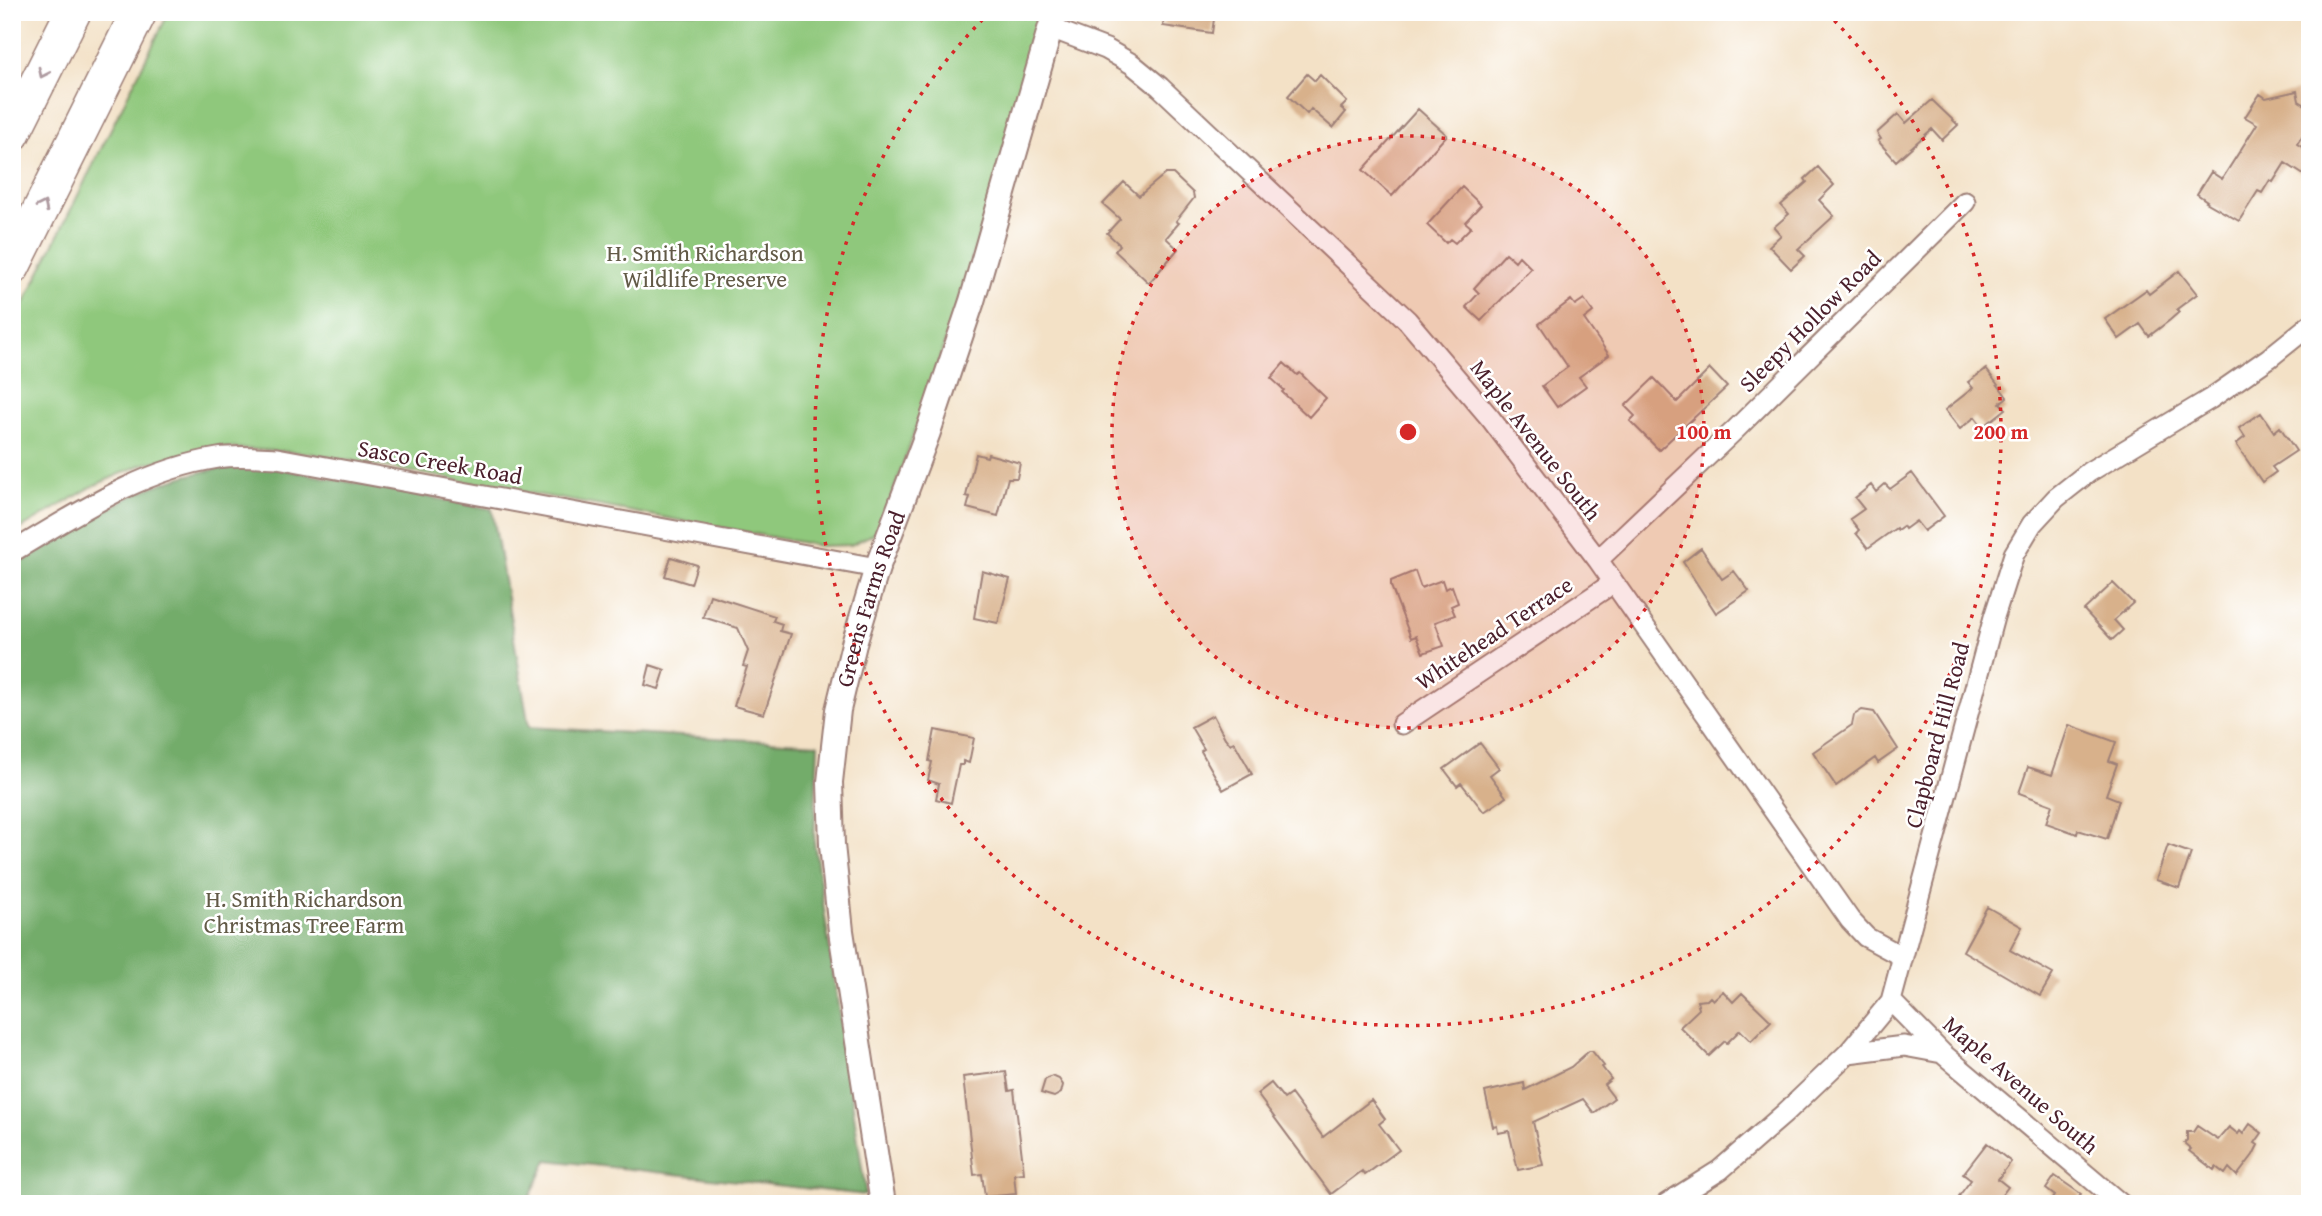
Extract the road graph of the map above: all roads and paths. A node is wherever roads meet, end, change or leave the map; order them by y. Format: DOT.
graph roads {
  1 [pos="73,12"];
  2 [pos="139,12"];
  3 [pos="1053,20"];
  4 [pos="12,134"];
  5 [pos="1965,202"];
  6 [pos="12,268"];
  7 [pos="2310,324"];
  8 [pos="12,552"];
  9 [pos="1598,559"];
  10 [pos="877,568"];
  11 [pos="1613,583"];
  12 [pos="1402,724"];
  13 [pos="1903,957"];
  14 [pos="1891,1001"];
  15 [pos="1848,1053"];
  16 [pos="1942,1053"];
  17 [pos="883,1204"];
  18 [pos="1666,1204"];
  19 [pos="2121,1204"];
  1 -- 4 [label="highway, one-way"];
  6 -- 2 [label="highway, one-way"];
  3 -- 9 [label="street, Maple Avenue South"];
  3 -- 10 [label="street, Greens Farms Road"];
  5 -- 9 [label="street, Sleepy Hollow Road"];
  7 -- 13 [label="street, Clapboard Hill Road"];
  8 -- 10 [label="street, Sasco Creek Road"];
  9 -- 11 [label="street, Maple Avenue South"];
  10 -- 17 [label="street, Greens Farms Road"];
  11 -- 12 [label="street, Whitehead Terrace"];
  11 -- 13 [label="street, Maple Avenue South"];
  13 -- 14 [label="street, Clapboard Hill Road"];
  14 -- 15 [label="street, Clapboard Hill Road"];
  14 -- 16 [label="street, Maple Avenue South"];
  15 -- 16 [label="street"];
  15 -- 18 [label="street, Clapboard Hill Road"];
  16 -- 19 [label="street, Maple Avenue South"];
}
